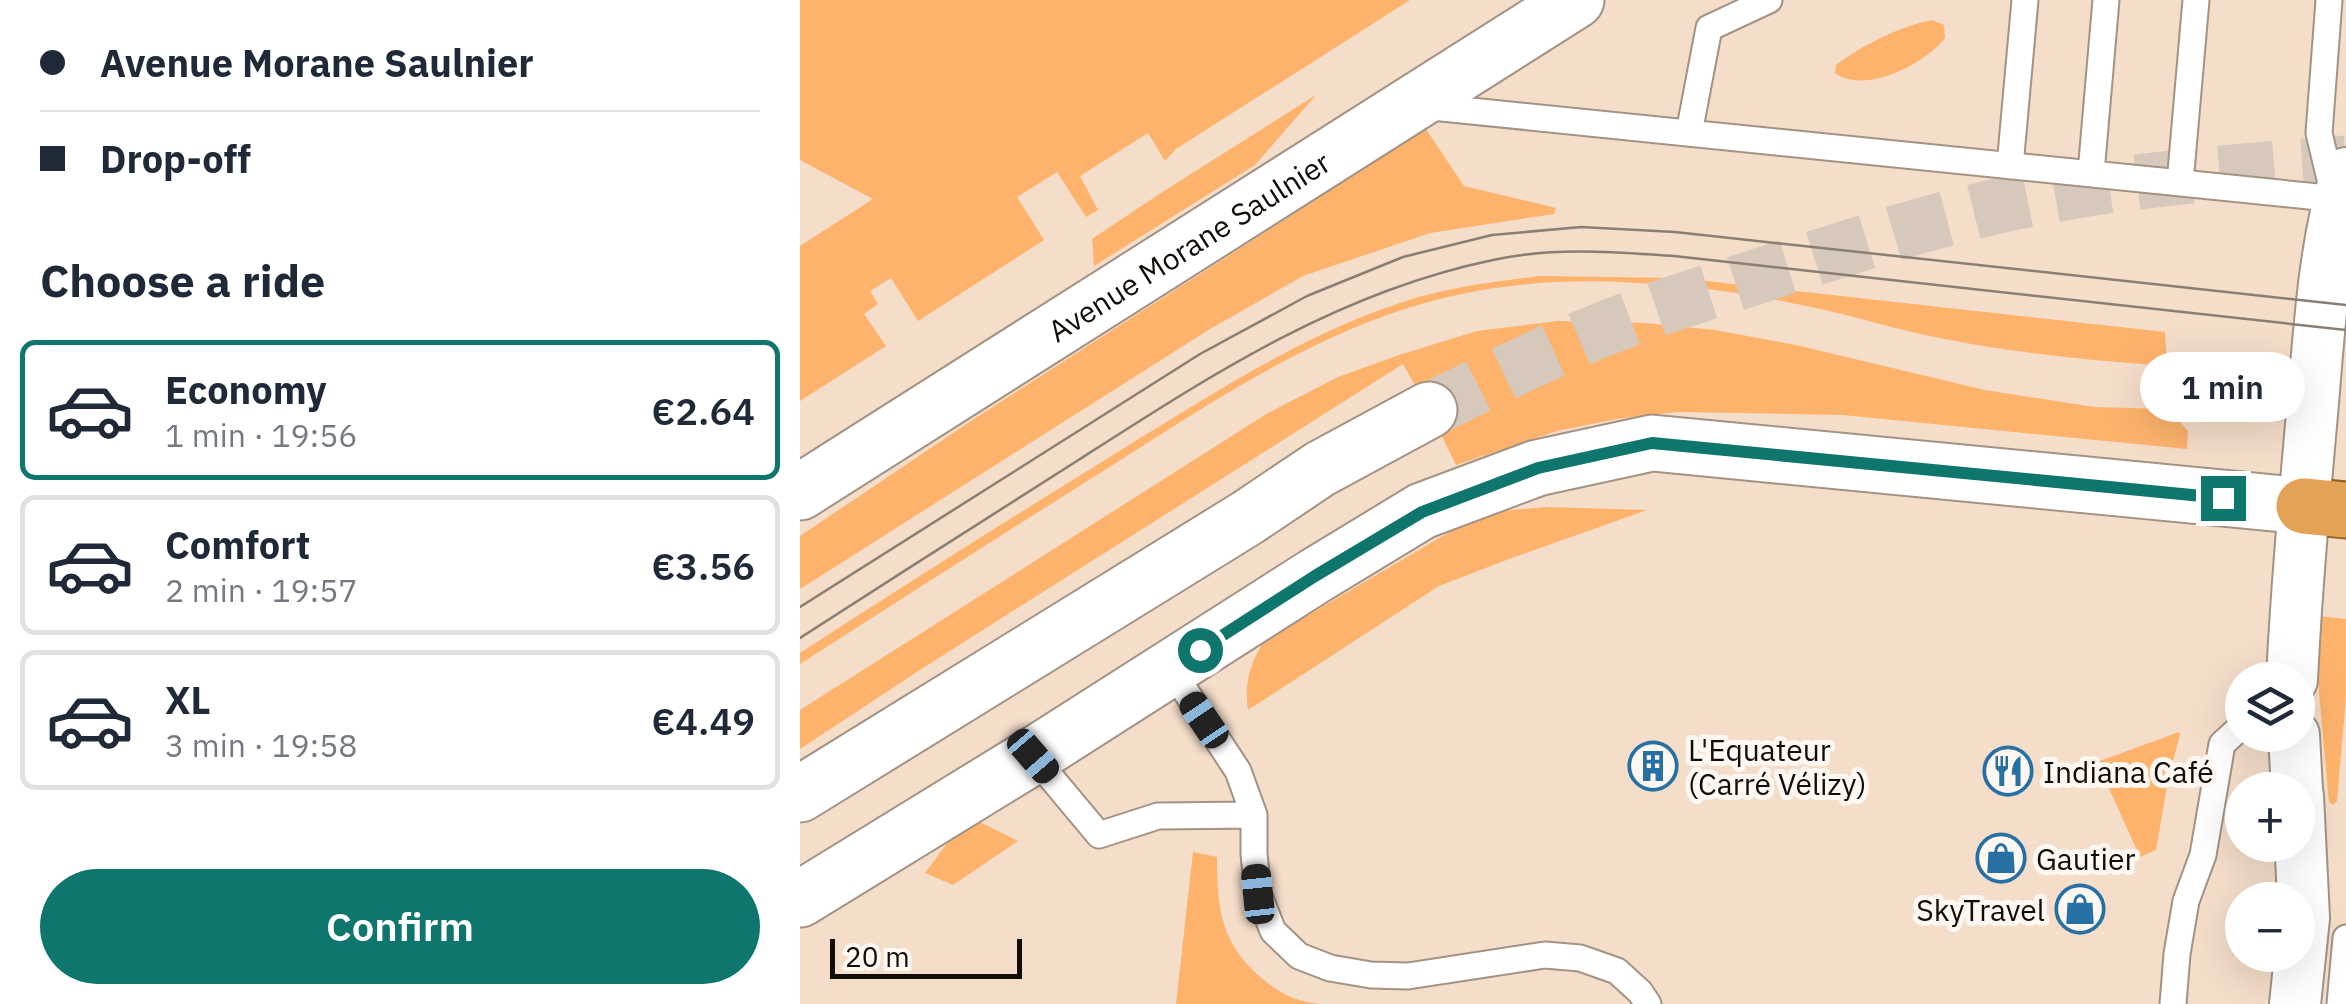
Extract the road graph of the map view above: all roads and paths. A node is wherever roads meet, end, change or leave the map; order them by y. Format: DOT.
graph roads {
  1 [pos="1576,0"];
  2 [pos="1769,0"];
  3 [pos="2026,0"];
  4 [pos="2106,0"];
  5 [pos="2196,0"];
  6 [pos="2328,0"];
  7 [pos="1408,105"];
  8 [pos="1689,133"];
  9 [pos="2010,166"];
  10 [pos="2091,174"];
  11 [pos="2180,183"];
  12 [pos="2344,191"];
  13 [pos="1429,410"];
  14 [pos="800,492"];
  15 [pos="2325,508"];
  16 [pos="2293,662"];
  17 [pos="1170,669"];
  18 [pos="2225,741"];
  19 [pos="1033,756"];
  20 [pos="800,794"];
  21 [pos="1254,815"];
  22 [pos="2301,862"];
  23 [pos="800,899"];
  24 [pos="2346,938"];
  25 [pos="1648,1004"];
  26 [pos="2172,1004"];
  27 [pos="2295,1004"];
  28 [pos="2340,1004"];
  1 -- 7 [label="main road, Avenue Morane Saulnier"];
  2 -- 8 [label="lane"];
  3 -- 9 [label="lane"];
  4 -- 10 [label="lane"];
  5 -- 11 [label="lane"];
  6 -- 12 [label="lane"];
  7 -- 8 [label="lane"];
  7 -- 14 [label="main road, Avenue Morane Saulnier"];
  8 -- 9 [label="lane"];
  9 -- 10 [label="lane"];
  10 -- 11 [label="lane"];
  11 -- 12 [label="lane"];
  12 -- 15 [label="street"];
  13 -- 20 [label="main road"];
  15 -- 16 [label="street"];
  15 -- 17 [label="main road"];
  17 -- 19 [label="main road"];
  17 -- 21 [label="lane"];
  18 -- 26 [label="lane"];
  19 -- 21 [label="lane"];
  19 -- 23 [label="main road"];
  21 -- 25 [label="lane"];
  22 -- 27 [label="street"];
  24 -- 28 [label="lane"];
}
